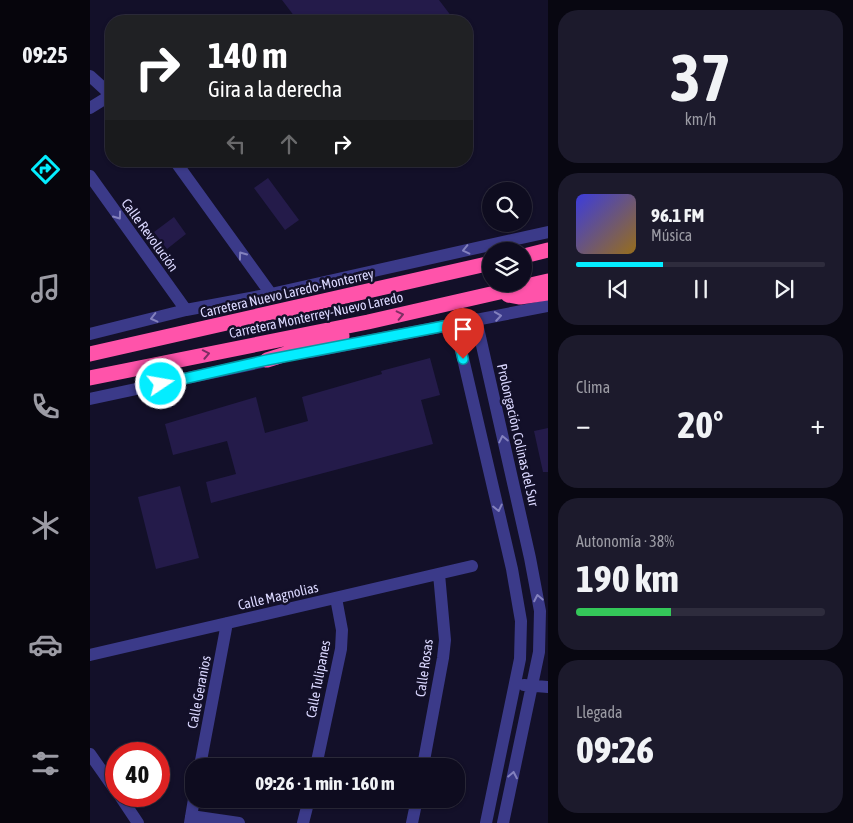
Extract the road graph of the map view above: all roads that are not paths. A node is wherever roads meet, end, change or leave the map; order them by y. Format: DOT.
graph roads {
  1 [pos="90,76"];
  2 [pos="105,90"];
  3 [pos="105,99"];
  4 [pos="90,108"];
  5 [pos="179,167"];
  6 [pos="90,176"];
  7 [pos="548,232"];
  8 [pos="548,250"];
  9 [pos="532,254"];
  10 [pos="482,265"];
  11 [pos="548,281"];
  12 [pos="492,293"];
  13 [pos="548,293"];
  14 [pos="271,294"];
  15 [pos="548,306"];
  16 [pos="186,310"];
  17 [pos="476,319"];
  18 [pos="368,322"];
  19 [pos="455,324"];
  20 [pos="90,334"];
  21 [pos="90,354"];
  22 [pos="267,360"];
  23 [pos="90,378"];
  24 [pos="90,400"];
  25 [pos="472,566"];
  26 [pos="439,574"];
  27 [pos="336,598"];
  28 [pos="227,623"];
  29 [pos="520,646"];
  30 [pos="543,646"];
  31 [pos="90,655"];
  32 [pos="514,685"];
  33 [pos="531,685"];
  34 [pos="548,687"];
  35 [pos="90,754"];
  36 [pos="202,758"];
  37 [pos="318,758"];
  38 [pos="424,758"];
  39 [pos="105,775"];
  40 [pos="127,807"];
  41 [pos="307,808"];
  42 [pos="415,808"];
  43 [pos="190,820"];
  44 [pos="138,823"];
  45 [pos="239,823"];
  46 [pos="303,823"];
  47 [pos="412,823"];
  48 [pos="486,823"];
  49 [pos="504,823"];
  1 -- 2 [label="street"];
  3 -- 4 [label="street"];
  14 -- 5 [label="street, one-way"];
  6 -- 16 [label="street, Calle Revolución, one-way"];
  7 -- 14 [label="street, one-way"];
  8 -- 9 [label="highway"];
  10 -- 21 [label="highway, Carretera Nuevo Laredo-Monterrey"];
  11 -- 12 [label="highway, Carretera Monterrey-Nuevo Laredo"];
  12 -- 13 [label="highway"];
  18 -- 12 [label="highway, Carretera Monterrey-Nuevo Laredo, one-way"];
  14 -- 16 [label="street"];
  17 -- 15 [label="street, one-way"];
  16 -- 20 [label="street, one-way"];
  17 -- 19 [label="street"];
  30 -- 17 [label="street, Prolongación Colinas del Sur, one-way"];
  18 -- 22 [label="highway"];
  23 -- 18 [label="highway, Carretera Monterrey-Nuevo Laredo, one-way"];
  19 -- 22 [label="street"];
  19 -- 29 [label="street, one-way"];
  22 -- 24 [label="street"];
  25 -- 26 [label="street, Calle Magnolias"];
  26 -- 27 [label="street, Calle Magnolias"];
  26 -- 38 [label="street, Calle Rosas"];
  27 -- 28 [label="street, Calle Magnolias"];
  27 -- 37 [label="street, Calle Tulipanes"];
  28 -- 31 [label="street, Calle Magnolias"];
  28 -- 36 [label="street, Calle Geranios"];
  29 -- 30 [label="street"];
  29 -- 32 [label="street"];
  30 -- 33 [label="street, Prolongación Colinas del Sur"];
  32 -- 33 [label="street"];
  32 -- 48 [label="street"];
  33 -- 34 [label="street"];
  49 -- 33 [label="street, Prolongación Colinas del Sur, one-way"];
  35 -- 39 [label="street"];
  40 -- 44 [label="street"];
  41 -- 46 [label="street"];
  42 -- 47 [label="street"];
  43 -- 45 [label="street"];
}
